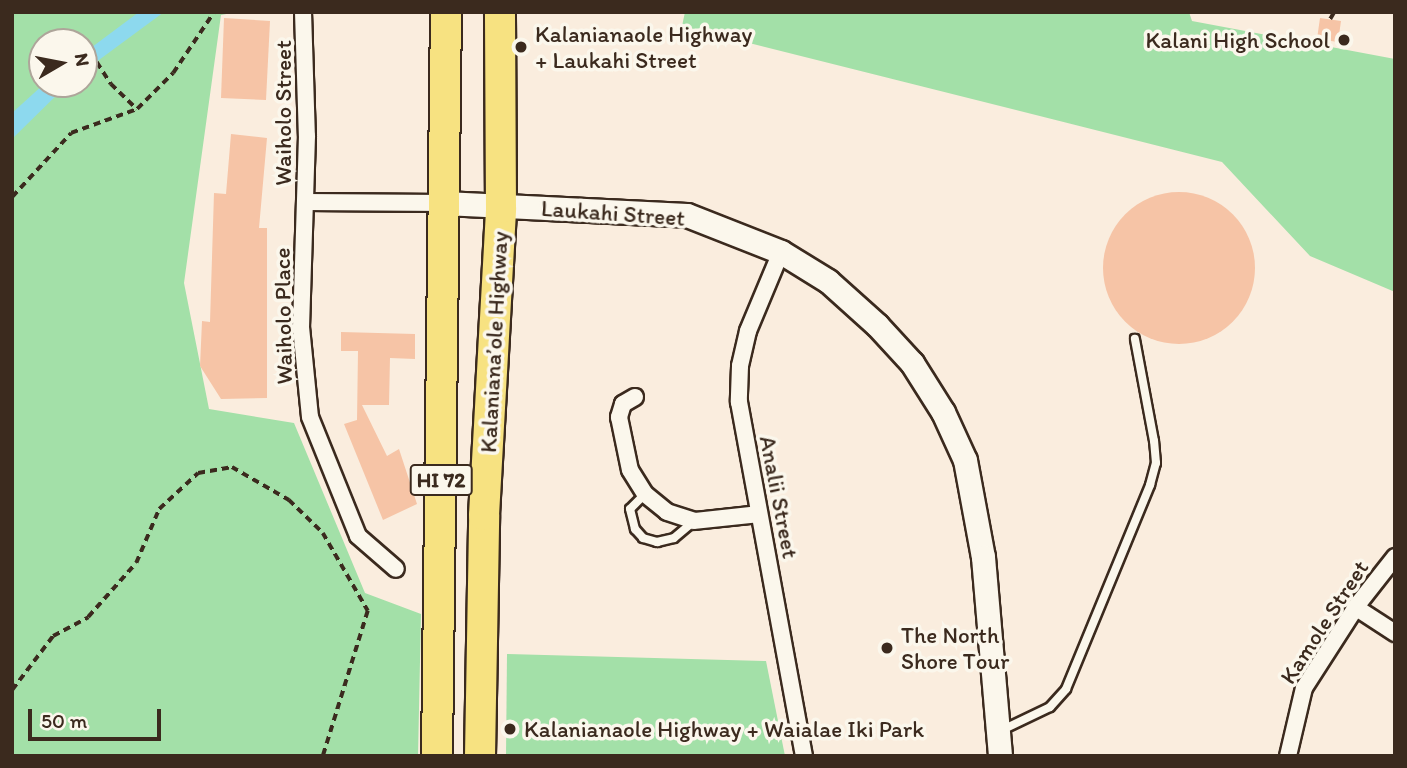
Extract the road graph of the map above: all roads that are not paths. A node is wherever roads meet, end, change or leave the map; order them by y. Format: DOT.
graph roads {
  1 [pos="303,12"];
  2 [pos="446,12"];
  3 [pos="500,12"];
  4 [pos="306,202"];
  5 [pos="444,203"];
  6 [pos="501,208"];
  7 [pos="781,252"];
  8 [pos="1135,339"];
  9 [pos="635,397"];
  10 [pos="645,494"];
  11 [pos="759,514"];
  12 [pos="694,521"];
  13 [pos="1395,556"];
  14 [pos="396,569"];
  15 [pos="1355,607"];
  16 [pos="1395,633"];
  17 [pos="998,732"];
  18 [pos="437,756"];
  19 [pos="480,756"];
  20 [pos="804,756"];
  21 [pos="1000,756"];
  22 [pos="1288,756"];
  1 -- 4 [label="street, Waiholo Street"];
  2 -- 5 [label="highway, Kalaniana’ole Highway / HI 72"];
  3 -- 6 [label="highway, Kalaniana’ole Highway / HI 72"];
  4 -- 5 [label="street, Waiholo Street"];
  4 -- 14 [label="street, Waiholo Place"];
  5 -- 6 [label="street, Laukahi Street"];
  5 -- 18 [label="highway, Kalaniana’ole Highway / HI 72"];
  6 -- 7 [label="street, Laukahi Street"];
  6 -- 19 [label="highway, Kalaniana’ole Highway / HI 72"];
  7 -- 11 [label="street, Analii Street"];
  7 -- 17 [label="street, Laukahi Street"];
  8 -- 17 [label="lane"];
  9 -- 10 [label="street"];
  10 -- 12 [label="street"];
  10 -- 12 [label="lane"];
  11 -- 12 [label="street"];
  11 -- 20 [label="street, Analii Street"];
  13 -- 15 [label="street, Kamole Street"];
  15 -- 16 [label="street"];
  15 -- 22 [label="street, Kamole Street"];
  17 -- 21 [label="street, Laukahi Street"];
}
